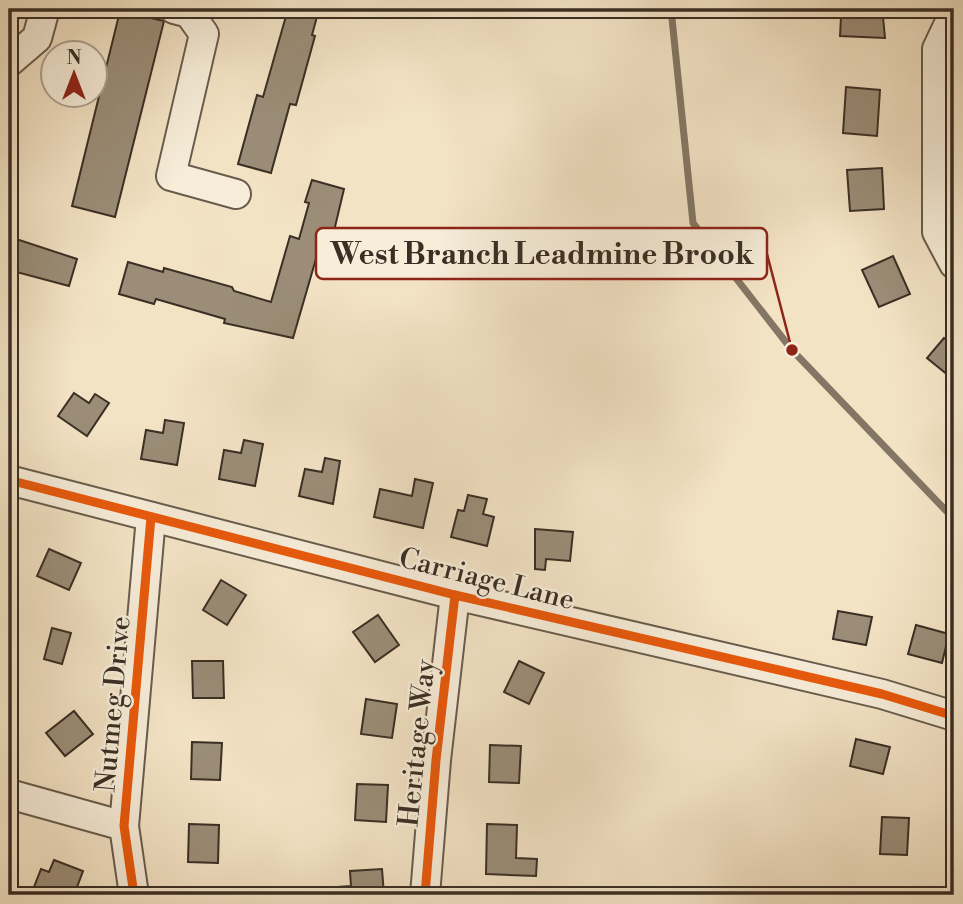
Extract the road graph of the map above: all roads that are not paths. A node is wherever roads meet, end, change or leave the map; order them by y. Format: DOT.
graph roads {
  1 [pos="45,9"];
  2 [pos="174,9"];
  3 [pos="954,13"];
  4 [pos="9,62"];
  5 [pos="236,194"];
  6 [pos="954,264"];
  7 [pos="9,481"];
  8 [pos="151,517"];
  9 [pos="455,595"];
  10 [pos="954,716"];
  11 [pos="9,794"];
  12 [pos="124,826"];
  13 [pos="134,895"];
  14 [pos="425,895"];
  1 -- 4 [label="street"];
  2 -- 5 [label="street"];
  3 -- 6 [label="street"];
  7 -- 8 [label="street, Carriage Lane"];
  8 -- 9 [label="street, Carriage Lane"];
  8 -- 12 [label="street, Nutmeg Drive"];
  9 -- 10 [label="street, Carriage Lane"];
  9 -- 14 [label="street, Heritage Way"];
  11 -- 12 [label="street"];
  12 -- 13 [label="street, Nutmeg Drive"];
}
